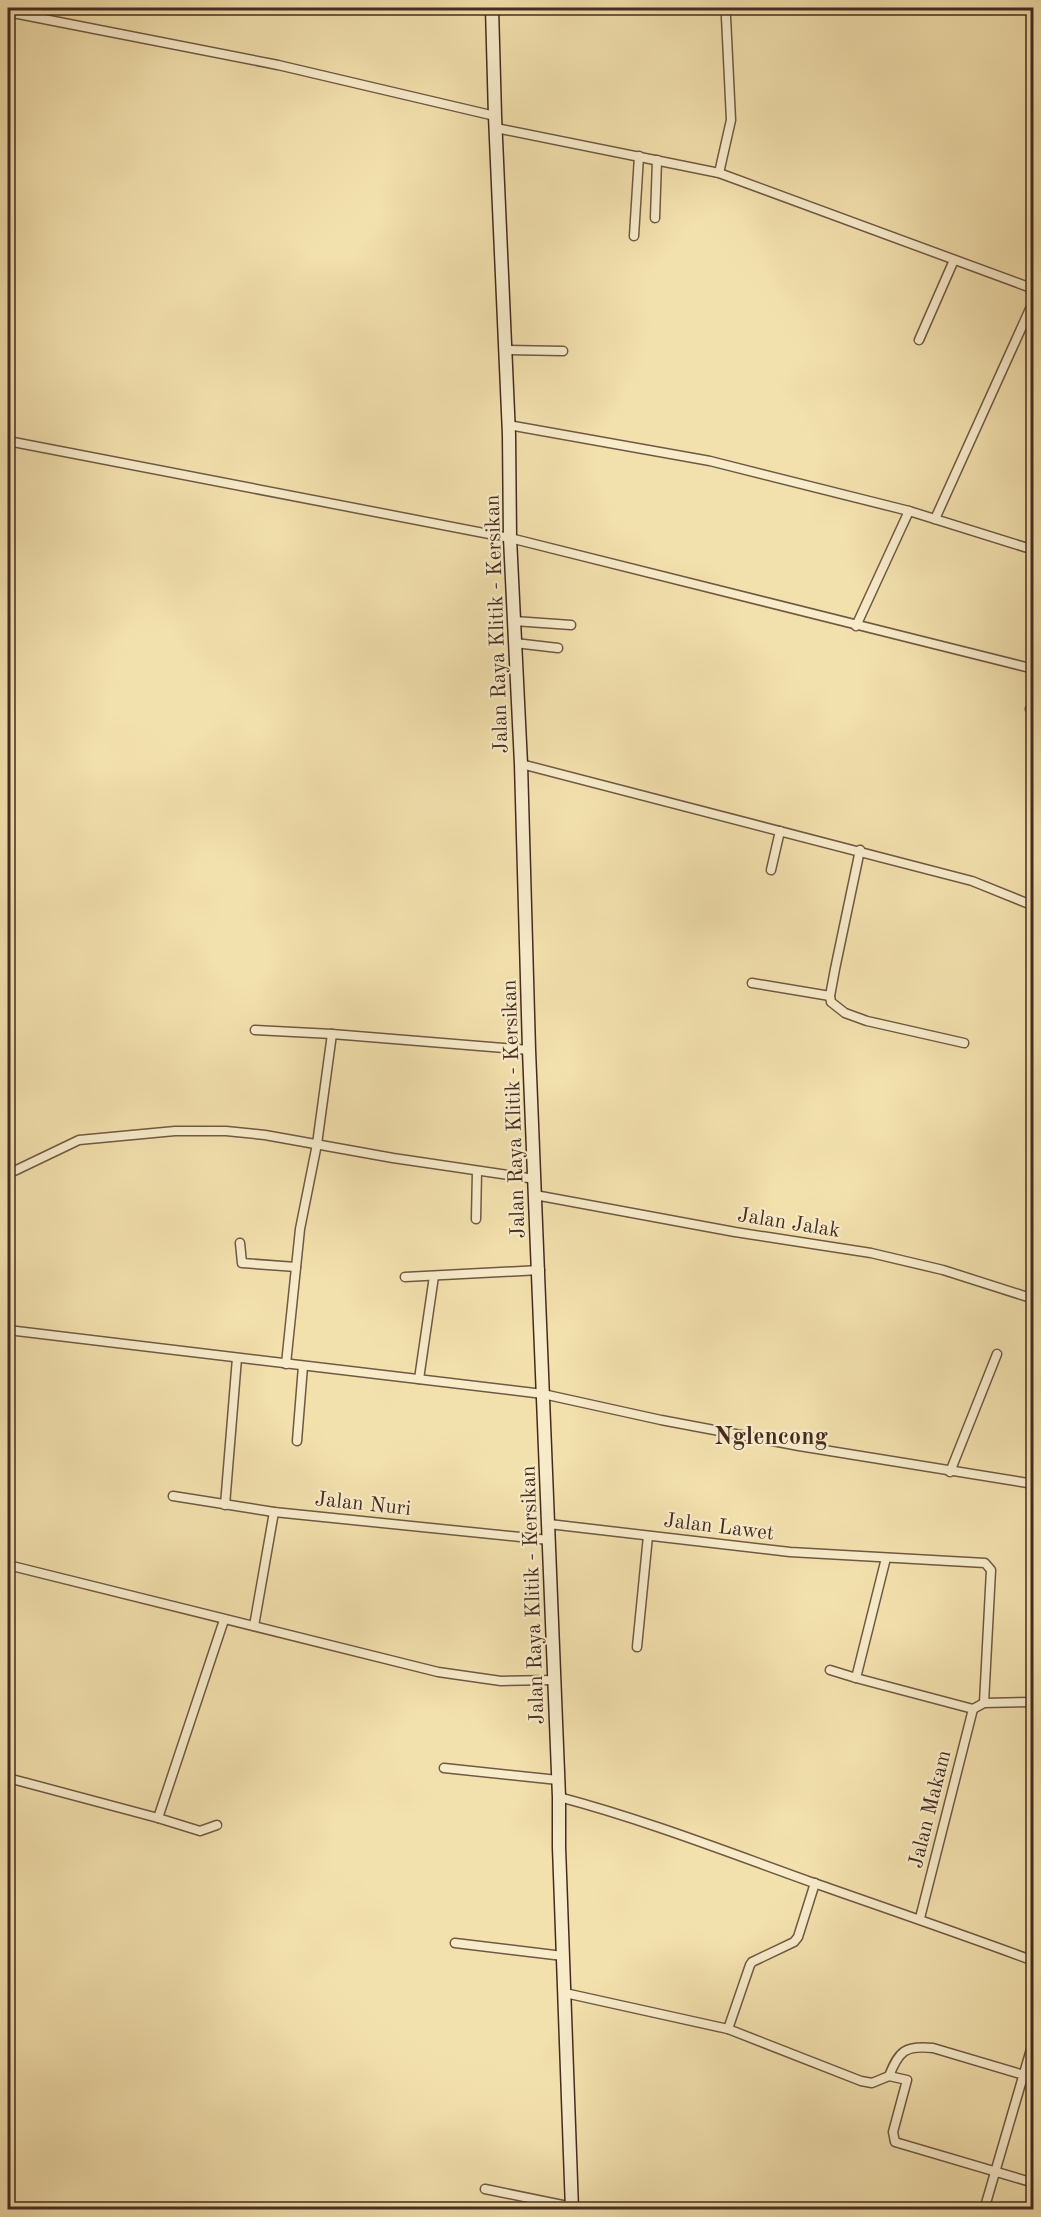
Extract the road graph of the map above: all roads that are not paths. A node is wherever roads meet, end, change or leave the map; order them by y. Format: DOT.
graph roads {
  1 [pos="492,8"];
  2 [pos="8,12"];
  3 [pos="726,17"];
  4 [pos="495,122"];
  5 [pos="639,156"];
  6 [pos="657,160"];
  7 [pos="719,173"];
  8 [pos="655,218"];
  9 [pos="634,236"];
  10 [pos="954,260"];
  11 [pos="1034,289"];
  12 [pos="1034,300"];
  13 [pos="919,340"];
  14 [pos="505,350"];
  15 [pos="562,351"];
  16 [pos="508,425"];
  17 [pos="8,441"];
  18 [pos="909,511"];
  19 [pos="935,519"];
  20 [pos="510,538"];
  21 [pos="1034,550"];
  22 [pos="514,621"];
  23 [pos="571,625"];
  24 [pos="856,626"];
  25 [pos="515,643"];
  26 [pos="558,648"];
  27 [pos="1034,669"];
  28 [pos="1034,699"];
  29 [pos="1030,709"];
  30 [pos="521,764"];
  31 [pos="780,831"];
  32 [pos="860,850"];
  33 [pos="771,870"];
  34 [pos="1034,906"];
  35 [pos="752,983"];
  36 [pos="830,996"];
  37 [pos="255,1030"];
  38 [pos="332,1034"];
  39 [pos="964,1042"];
  40 [pos="529,1050"];
  41 [pos="317,1144"];
  42 [pos="477,1171"];
  43 [pos="8,1174"];
  44 [pos="535,1179"];
  45 [pos="535,1194"];
  46 [pos="476,1219"];
  47 [pos="240,1243"];
  48 [pos="296,1267"];
  49 [pos="540,1270"];
  50 [pos="434,1276"];
  51 [pos="405,1277"];
  52 [pos="1034,1299"];
  53 [pos="8,1330"];
  54 [pos="997,1354"];
  55 [pos="237,1358"];
  56 [pos="286,1364"];
  57 [pos="303,1366"];
  58 [pos="419,1379"];
  59 [pos="543,1394"];
  60 [pos="297,1441"];
  61 [pos="950,1472"];
  62 [pos="1034,1484"];
  63 [pos="173,1496"];
  64 [pos="225,1505"];
  65 [pos="274,1512"];
  66 [pos="549,1524"];
  67 [pos="648,1536"];
  68 [pos="549,1540"];
  69 [pos="886,1558"];
  70 [pos="8,1565"];
  71 [pos="224,1620"];
  72 [pos="254,1626"];
  73 [pos="637,1647"];
  74 [pos="830,1670"];
  75 [pos="856,1678"];
  76 [pos="554,1680"];
  77 [pos="1034,1702"];
  78 [pos="984,1703"];
  79 [pos="973,1709"];
  80 [pos="444,1768"];
  81 [pos="8,1778"];
  82 [pos="558,1780"];
  83 [pos="559,1797"];
  84 [pos="158,1818"];
  85 [pos="217,1825"];
  86 [pos="815,1883"];
  87 [pos="920,1918"];
  88 [pos="454,1943"];
  89 [pos="563,1956"];
  90 [pos="1034,1961"];
  91 [pos="565,1993"];
  92 [pos="728,2029"];
  93 [pos="1034,2039"];
  94 [pos="1032,2053"];
  95 [pos="1024,2075"];
  96 [pos="889,2076"];
  97 [pos="996,2173"];
  98 [pos="1034,2183"];
  99 [pos="485,2189"];
  100 [pos="572,2208"];
  101 [pos="587,2210"];
  102 [pos="984,2210"];
  1 -- 4 [label="street, Jalan Raya Klitik - Kersikan"];
  2 -- 4 [label="street"];
  3 -- 7 [label="street"];
  4 -- 5 [label="street"];
  4 -- 14 [label="street, Jalan Raya Klitik - Kersikan"];
  5 -- 6 [label="street"];
  5 -- 9 [label="street"];
  6 -- 7 [label="street"];
  6 -- 8 [label="street"];
  7 -- 10 [label="street"];
  10 -- 11 [label="street"];
  10 -- 13 [label="street"];
  12 -- 19 [label="street"];
  14 -- 15 [label="street"];
  14 -- 16 [label="street, Jalan Raya Klitik - Kersikan"];
  16 -- 18 [label="street"];
  16 -- 20 [label="street, Jalan Raya Klitik - Kersikan"];
  17 -- 20 [label="street"];
  18 -- 19 [label="street"];
  18 -- 24 [label="street"];
  19 -- 21 [label="street"];
  20 -- 22 [label="street, Jalan Raya Klitik - Kersikan"];
  20 -- 24 [label="street"];
  22 -- 23 [label="street"];
  22 -- 25 [label="street, Jalan Raya Klitik - Kersikan"];
  24 -- 27 [label="street"];
  25 -- 26 [label="street"];
  25 -- 30 [label="street, Jalan Raya Klitik - Kersikan"];
  28 -- 29 [label="street"];
  30 -- 31 [label="street"];
  30 -- 40 [label="street, Jalan Raya Klitik - Kersikan"];
  31 -- 32 [label="street"];
  31 -- 33 [label="street"];
  32 -- 34 [label="street"];
  32 -- 36 [label="street"];
  35 -- 36 [label="street"];
  36 -- 39 [label="street"];
  37 -- 38 [label="street"];
  38 -- 40 [label="street"];
  38 -- 41 [label="street"];
  40 -- 44 [label="street, Jalan Raya Klitik - Kersikan"];
  41 -- 42 [label="street"];
  41 -- 43 [label="street"];
  41 -- 48 [label="street"];
  42 -- 44 [label="street"];
  42 -- 46 [label="street"];
  44 -- 45 [label="street, Jalan Raya Klitik - Kersikan"];
  45 -- 49 [label="street, Jalan Raya Klitik - Kersikan"];
  45 -- 52 [label="street, Jalan Jalak"];
  47 -- 48 [label="street"];
  48 -- 56 [label="street"];
  49 -- 50 [label="street"];
  49 -- 59 [label="street, Jalan Raya Klitik - Kersikan"];
  50 -- 51 [label="street"];
  50 -- 58 [label="street"];
  53 -- 55 [label="street"];
  54 -- 61 [label="street"];
  55 -- 56 [label="street"];
  55 -- 64 [label="street"];
  56 -- 57 [label="street"];
  57 -- 58 [label="street"];
  57 -- 60 [label="street"];
  58 -- 59 [label="street"];
  59 -- 61 [label="street"];
  59 -- 66 [label="street, Jalan Raya Klitik - Kersikan"];
  61 -- 62 [label="street"];
  63 -- 64 [label="street, Jalan Nuri"];
  64 -- 65 [label="street, Jalan Nuri"];
  65 -- 68 [label="street, Jalan Nuri"];
  65 -- 72 [label="street"];
  66 -- 67 [label="street, Jalan Lawet"];
  66 -- 68 [label="street, Jalan Raya Klitik - Kersikan"];
  67 -- 69 [label="street, Jalan Lawet"];
  67 -- 73 [label="street"];
  68 -- 76 [label="street, Jalan Raya Klitik - Kersikan"];
  69 -- 75 [label="street"];
  69 -- 78 [label="street, Jalan Lawet"];
  70 -- 71 [label="street"];
  71 -- 72 [label="street"];
  71 -- 84 [label="street"];
  72 -- 76 [label="street"];
  74 -- 75 [label="street"];
  75 -- 79 [label="street"];
  76 -- 82 [label="street, Jalan Raya Klitik - Kersikan"];
  77 -- 78 [label="street"];
  78 -- 79 [label="street"];
  79 -- 87 [label="street, Jalan Makam"];
  80 -- 82 [label="street"];
  81 -- 84 [label="street"];
  82 -- 83 [label="street, Jalan Raya Klitik - Kersikan"];
  83 -- 86 [label="street"];
  83 -- 89 [label="street, Jalan Raya Klitik - Kersikan"];
  84 -- 85 [label="street"];
  86 -- 87 [label="street"];
  86 -- 92 [label="street"];
  87 -- 90 [label="street"];
  88 -- 89 [label="street"];
  89 -- 91 [label="street, Jalan Raya Klitik - Kersikan"];
  91 -- 92 [label="street"];
  91 -- 100 [label="street, Jalan Raya Klitik - Kersikan"];
  92 -- 96 [label="street"];
  93 -- 94 [label="street"];
  94 -- 95 [label="street"];
  95 -- 96 [label="street"];
  95 -- 97 [label="street"];
  96 -- 97 [label="street"];
  97 -- 98 [label="street"];
  97 -- 102 [label="street"];
  99 -- 100 [label="street"];
  100 -- 101 [label="street"];
}
